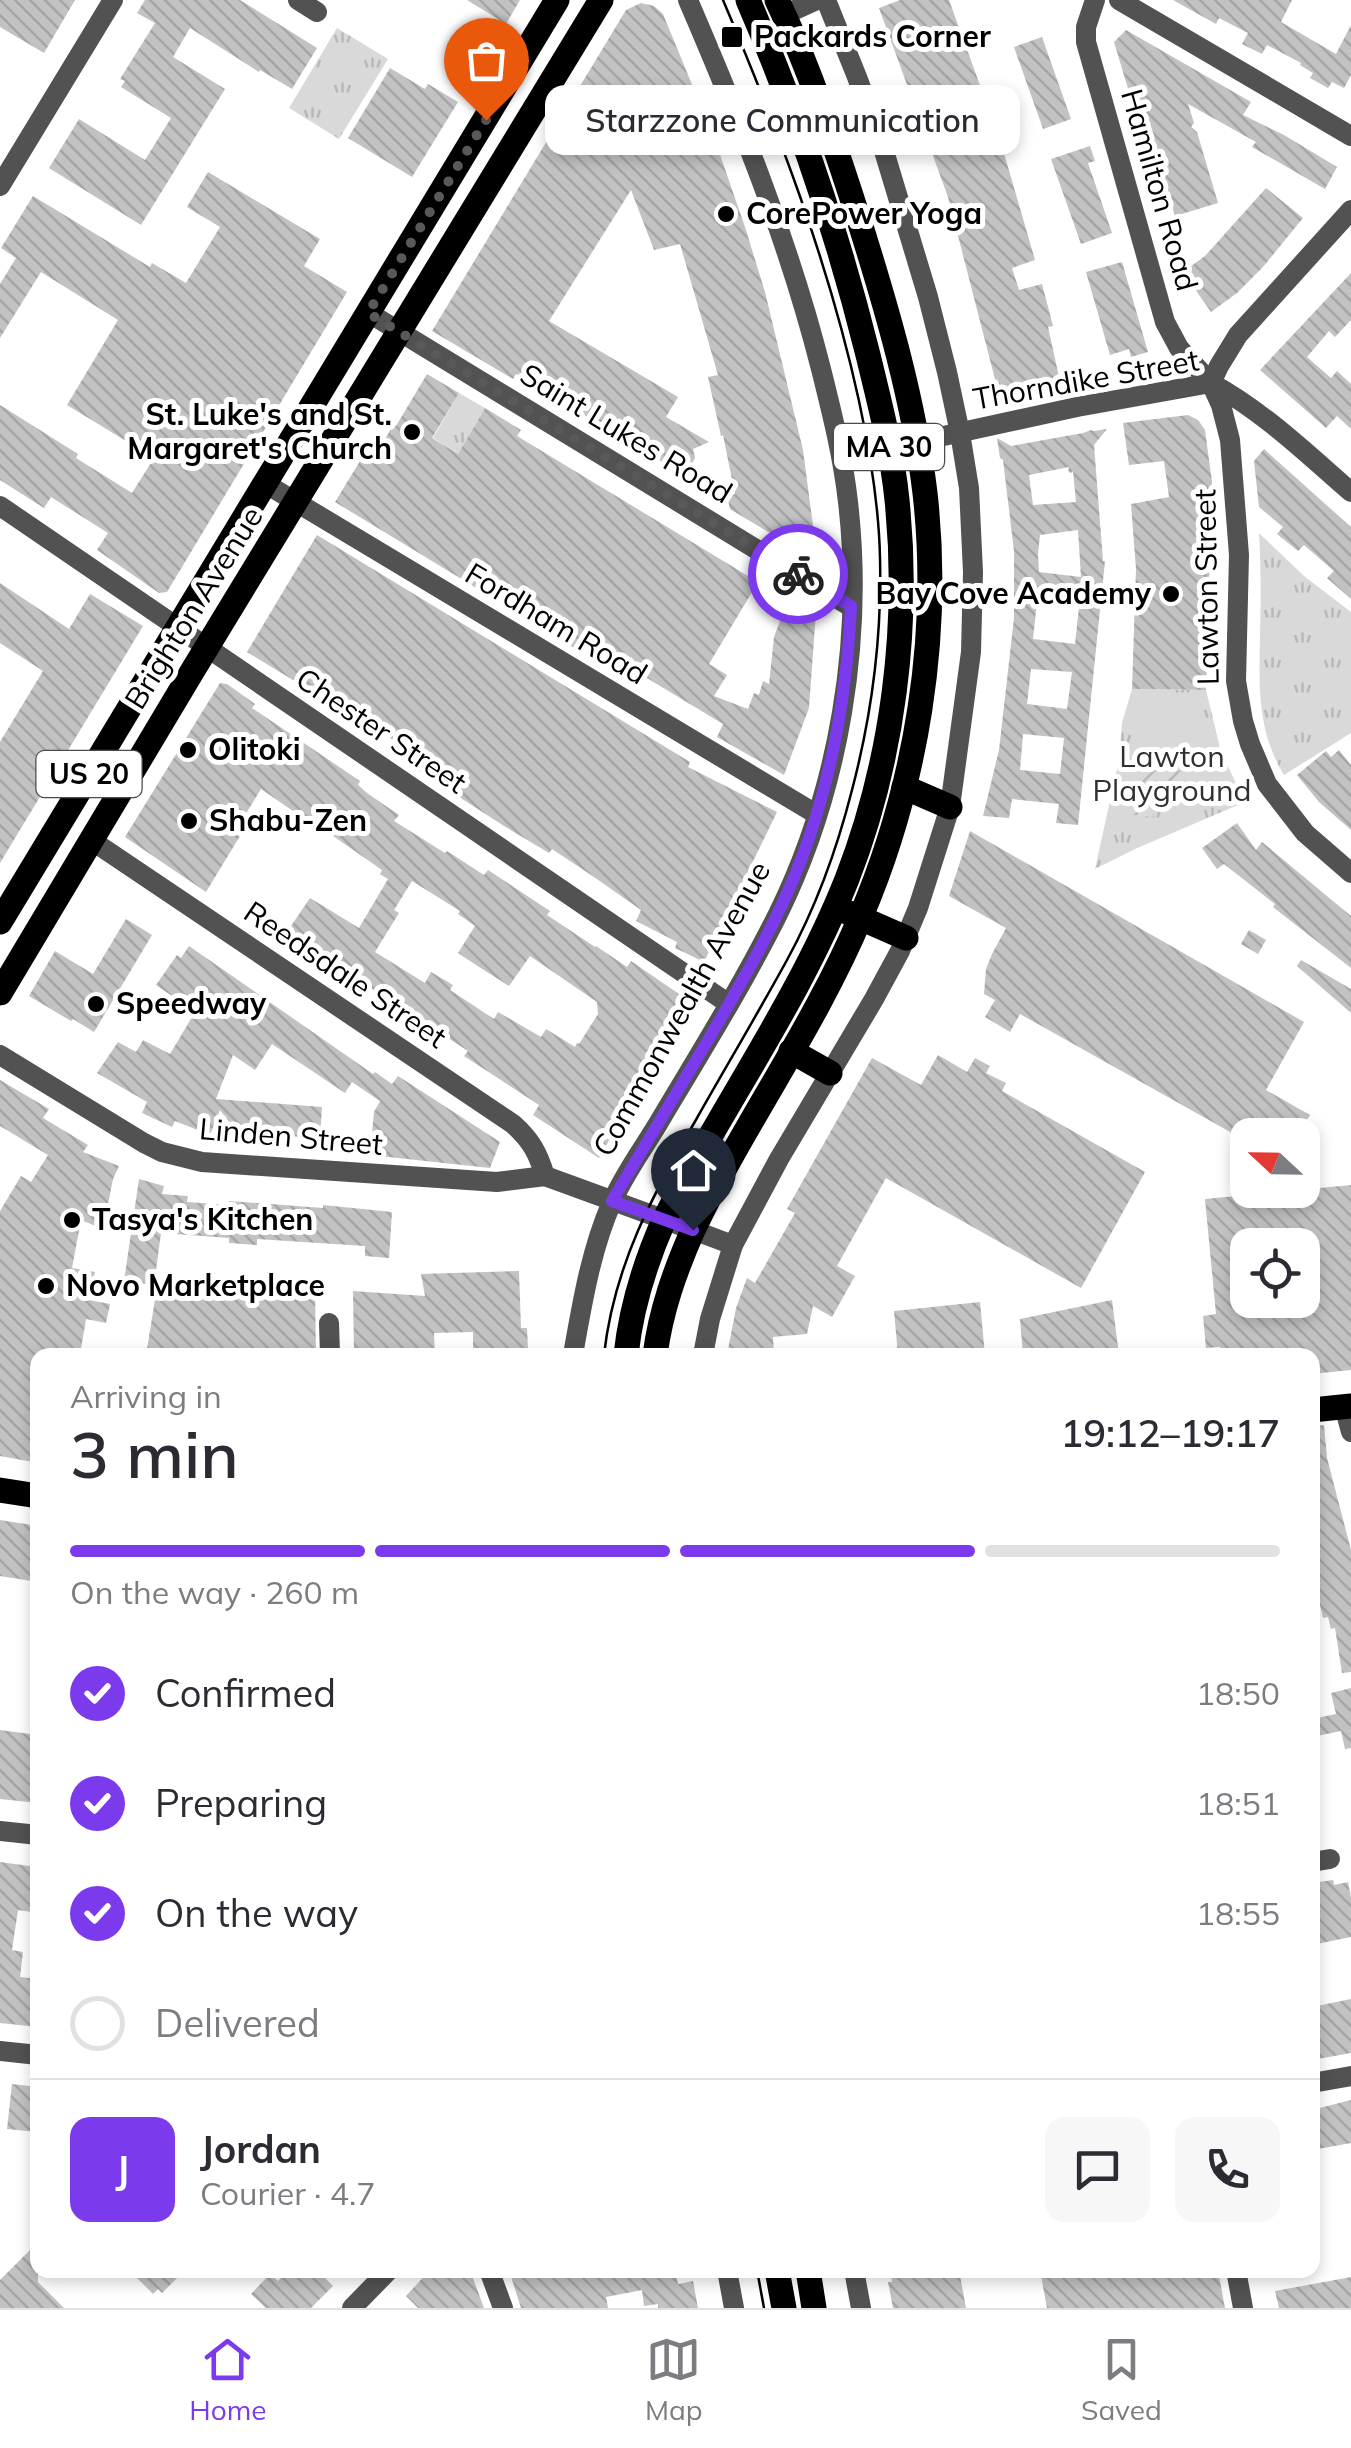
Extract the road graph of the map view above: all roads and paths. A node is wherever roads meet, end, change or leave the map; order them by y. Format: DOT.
graph roads {
  1 [pos="113,0"];
  2 [pos="298,0"];
  3 [pos="557,0"];
  4 [pos="601,0"];
  5 [pos="688,0"];
  6 [pos="748,0"];
  7 [pos="817,0"];
  8 [pos="826,0"];
  9 [pos="1095,0"];
  10 [pos="1118,0"];
  11 [pos="781,7"];
  12 [pos="317,12"];
  13 [pos="1351,136"];
  14 [pos="0,186"];
  15 [pos="1346,225"];
  16 [pos="368,313"];
  17 [pos="400,332"];
  18 [pos="1212,384"];
  19 [pos="960,433"];
  20 [pos="916,442"];
  21 [pos="266,484"];
  22 [pos="1351,492"];
  23 [pos="297,502"];
  24 [pos="0,506"];
  25 [pos="851,606"];
  26 [pos="178,627"];
  27 [pos="207,648"];
  28 [pos="904,787"];
  29 [pos="950,808"];
  30 [pos="816,814"];
  31 [pos="91,840"];
  32 [pos="1351,873"];
  33 [pos="836,906"];
  34 [pos="861,918"];
  35 [pos="0,922"];
  36 [pos="906,938"];
  37 [pos="0,994"];
  38 [pos="729,1004"];
  39 [pos="790,1051"];
  40 [pos="0,1056"];
  41 [pos="830,1073"];
  42 [pos="545,1176"];
  43 [pos="612,1201"];
  44 [pos="664,1220"];
  45 [pos="693,1230"];
  46 [pos="733,1245"];
  47 [pos="329,1323"];
  48 [pos="330,1348"];
  49 [pos="574,1348"];
  50 [pos="627,1348"];
  51 [pos="656,1348"];
  52 [pos="704,1348"];
  53 [pos="1347,1406"];
  54 [pos="1320,1409"];
  55 [pos="1351,1432"];
  56 [pos="0,1490"];
  57 [pos="30,1495"];
  58 [pos="0,1830"];
  59 [pos="30,1834"];
  60 [pos="0,2051"];
  61 [pos="30,2054"];
  62 [pos="1351,2076"];
  63 [pos="1320,2082"];
  64 [pos="381,2278"];
  65 [pos="492,2278"];
  66 [pos="728,2278"];
  67 [pos="779,2278"];
  68 [pos="809,2278"];
  69 [pos="855,2278"];
  70 [pos="1238,2278"];
  71 [pos="352,2308"];
  72 [pos="502,2308"];
  73 [pos="734,2308"];
  74 [pos="784,2308"];
  75 [pos="814,2308"];
  76 [pos="861,2308"];
  77 [pos="1244,2308"];
  1 -- 14 [label="street"];
  2 -- 12 [label="street"];
  3 -- 16 [label="main road, Brighton Avenue / US 20"];
  4 -- 17 [label="main road, Brighton Avenue / US 20"];
  5 -- 25 [label="street, Commonwealth Avenue"];
  6 -- 33 [label="main road, MA 30"];
  7 -- 11 [label="street"];
  8 -- 19 [label="street"];
  9 -- 18 [label="street, Hamilton Road"];
  10 -- 13 [label="street"];
  11 -- 20 [label="main road, MA 30"];
  15 -- 18 [label="street"];
  16 -- 17 [label="street, Saint Lukes Road"];
  16 -- 21 [label="main road, Brighton Avenue / US 20"];
  17 -- 23 [label="main road, Brighton Avenue / US 20"];
  17 -- 25 [label="street, Saint Lukes Road"];
  18 -- 19 [label="street, Thorndike Street"];
  18 -- 22 [label="street, Thorndike Street"];
  18 -- 32 [label="street, Lawton Street"];
  19 -- 20 [label="street, Thorndike Street"];
  19 -- 29 [label="street"];
  20 -- 28 [label="main road, MA 30"];
  21 -- 23 [label="street, Fordham Road"];
  21 -- 26 [label="main road, Brighton Avenue / US 20"];
  23 -- 27 [label="main road, Brighton Avenue / US 20"];
  23 -- 30 [label="street, Fordham Road"];
  24 -- 26 [label="street, Chester Street"];
  25 -- 30 [label="street, Commonwealth Avenue"];
  26 -- 27 [label="street, Chester Street"];
  26 -- 35 [label="main road, Brighton Avenue / US 20"];
  27 -- 31 [label="main road, Brighton Avenue / US 20"];
  27 -- 38 [label="street, Chester Street"];
  28 -- 29 [label="main road"];
  28 -- 34 [label="main road, MA 30"];
  29 -- 36 [label="street"];
  30 -- 38 [label="street, Commonwealth Avenue"];
  31 -- 37 [label="main road, Brighton Avenue / US 20"];
  31 -- 42 [label="street, Reedsdale Street"];
  33 -- 34 [label="main road"];
  33 -- 44 [label="main road, MA 30"];
  34 -- 36 [label="main road"];
  34 -- 39 [label="main road, MA 30"];
  36 -- 41 [label="street"];
  38 -- 43 [label="street, Commonwealth Avenue"];
  39 -- 41 [label="main road"];
  39 -- 45 [label="main road, MA 30"];
  40 -- 42 [label="street, Linden Street"];
  41 -- 46 [label="street"];
  42 -- 43 [label="street"];
  43 -- 44 [label="street"];
  43 -- 49 [label="street, Commonwealth Avenue"];
  44 -- 45 [label="street"];
  44 -- 50 [label="main road, MA 30"];
  45 -- 46 [label="street"];
  45 -- 51 [label="main road, MA 30"];
  46 -- 52 [label="street"];
  47 -- 48 [label="street"];
  53 -- 54 [label="main road"];
  53 -- 55 [label="street"];
  56 -- 57 [label="main road"];
  58 -- 59 [label="street"];
  60 -- 61 [label="street"];
  62 -- 63 [label="street"];
  64 -- 71 [label="street"];
  65 -- 72 [label="street"];
  66 -- 73 [label="street"];
  67 -- 74 [label="main road"];
  68 -- 75 [label="main road"];
  69 -- 76 [label="street"];
  70 -- 77 [label="street"];
}
